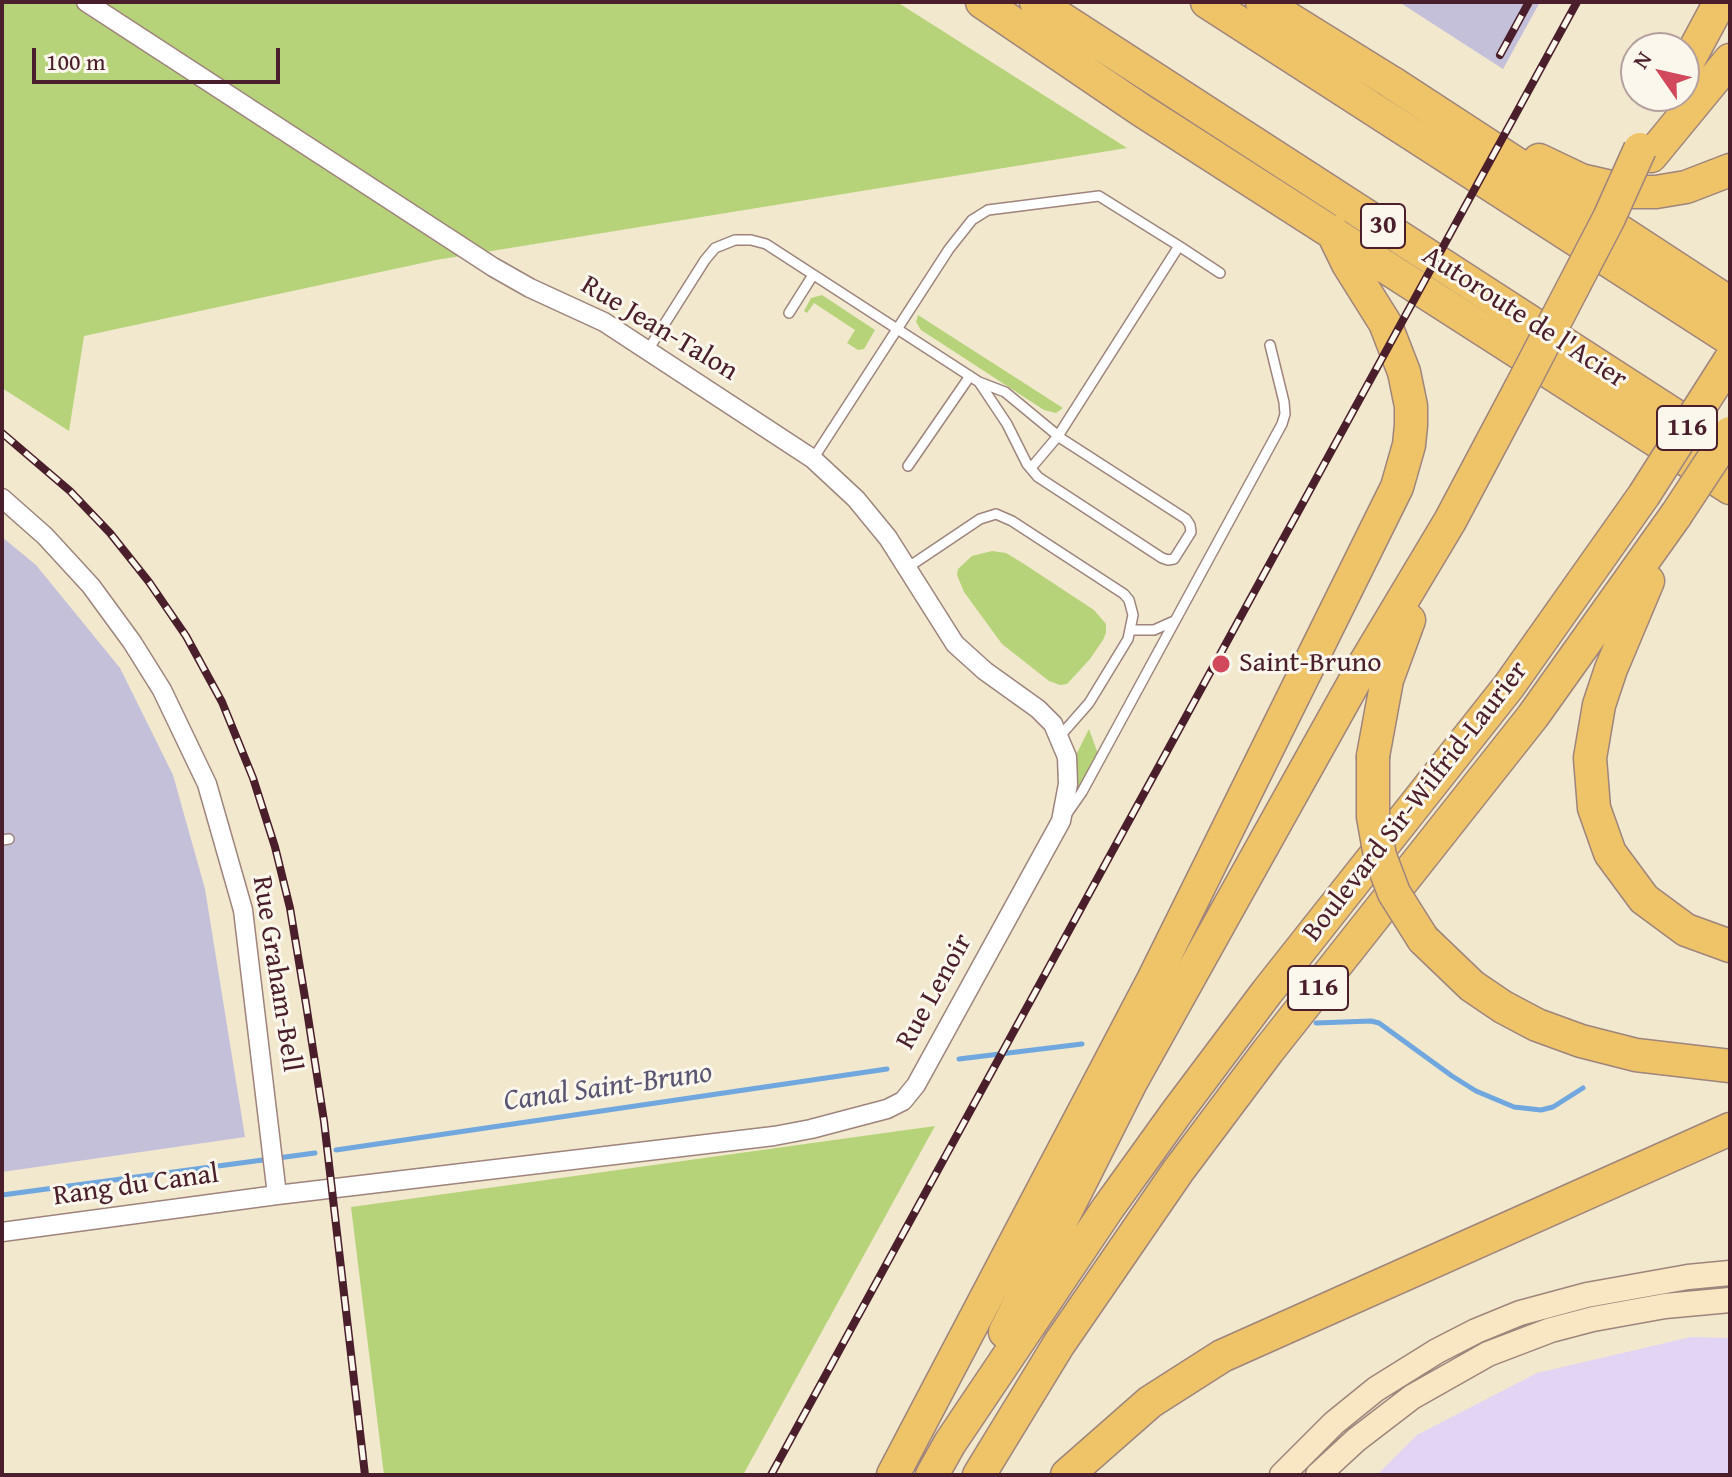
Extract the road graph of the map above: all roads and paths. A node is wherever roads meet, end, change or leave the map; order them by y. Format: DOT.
graph roads {
  1 [pos="86,2"];
  2 [pos="982,2"];
  3 [pos="1036,2"];
  4 [pos="1207,2"];
  5 [pos="1262,2"];
  6 [pos="1720,2"];
  7 [pos="1700,39"];
  8 [pos="1730,60"];
  9 [pos="1391,82"];
  10 [pos="1662,112"];
  11 [pos="1646,152"];
  12 [pos="1730,170"];
  13 [pos="1332,231"];
  14 [pos="1179,246"];
  15 [pos="1220,273"];
  16 [pos="813,275"];
  17 [pos="1730,303"];
  18 [pos="789,313"];
  19 [pos="897,329"];
  20 [pos="1730,339"];
  21 [pos="1270,345"];
  22 [pos="648,350"];
  23 [pos="1730,360"];
  24 [pos="970,376"];
  25 [pos="979,382"];
  26 [pos="1730,433"];
  27 [pos="1058,436"];
  28 [pos="1730,451"];
  29 [pos="813,459"];
  30 [pos="908,466"];
  31 [pos="1031,468"];
  32 [pos="1730,488"];
  33 [pos="2,498"];
  34 [pos="1676,515"];
  35 [pos="1450,521"];
  36 [pos="907,568"];
  37 [pos="1177,619"];
  38 [pos="1132,630"];
  39 [pos="1060,736"];
  40 [pos="1061,821"];
  41 [pos="1730,946"];
  42 [pos="1730,1066"];
  43 [pos="1730,1129"];
  44 [pos="277,1195"];
  45 [pos="2,1232"];
  46 [pos="1730,1273"];
  47 [pos="1730,1300"];
  48 [pos="950,1443"];
  49 [pos="893,1475"];
  50 [pos="932,1475"];
  51 [pos="979,1475"];
  52 [pos="1067,1475"];
  53 [pos="1282,1475"];
  54 [pos="1318,1475"];
  1 -- 22 [label="street, Rue Jean-Talon"];
  2 -- 13 [label="highway"];
  3 -- 28 [label="highway, Autoroute de l'Acier / 30"];
  4 -- 20 [label="highway"];
  5 -- 9 [label="highway"];
  6 -- 7 [label="highway"];
  8 -- 11 [label="highway"];
  9 -- 12 [label="highway"];
  9 -- 17 [label="highway"];
  10 -- 11 [label="highway"];
  11 -- 35 [label="highway, bridge"];
  13 -- 32 [label="highway"];
  13 -- 49 [label="highway"];
  14 -- 15 [label="lane"];
  14 -- 19 [label="lane"];
  14 -- 27 [label="lane"];
  16 -- 18 [label="lane"];
  16 -- 19 [label="lane"];
  16 -- 22 [label="lane"];
  19 -- 24 [label="lane"];
  19 -- 29 [label="lane"];
  21 -- 37 [label="lane, Rue Lenoir"];
  22 -- 29 [label="street, Rue Jean-Talon"];
  23 -- 48 [label="highway, Boulevard Sir-Wilfrid-Laurier / 116, bridge"];
  24 -- 25 [label="lane"];
  24 -- 30 [label="lane"];
  25 -- 27 [label="lane"];
  25 -- 31 [label="lane"];
  26 -- 34 [label="highway, Boulevard Sir-Wilfrid-Laurier / 116, bridge"];
  27 -- 31 [label="lane"];
  27 -- 31 [label="lane"];
  29 -- 36 [label="street, Rue Jean-Talon"];
  33 -- 44 [label="street, Rue Graham-Bell"];
  34 -- 41 [label="highway"];
  34 -- 51 [label="highway, Boulevard Sir-Wilfrid-Laurier / 116"];
  35 -- 42 [label="highway, bridge"];
  35 -- 48 [label="highway"];
  36 -- 38 [label="lane"];
  36 -- 39 [label="street, Rue Jean-Talon"];
  37 -- 38 [label="lane"];
  37 -- 40 [label="lane, Rue Lenoir"];
  38 -- 39 [label="lane"];
  39 -- 40 [label="street, Rue Jean-Talon"];
  40 -- 44 [label="street, Rue Lenoir"];
  43 -- 52 [label="highway"];
  44 -- 45 [label="street, Rang du Canal"];
  46 -- 53 [label="street"];
  47 -- 54 [label="street"];
  48 -- 50 [label="highway, Boulevard Sir-Wilfrid-Laurier / 116"];
}
